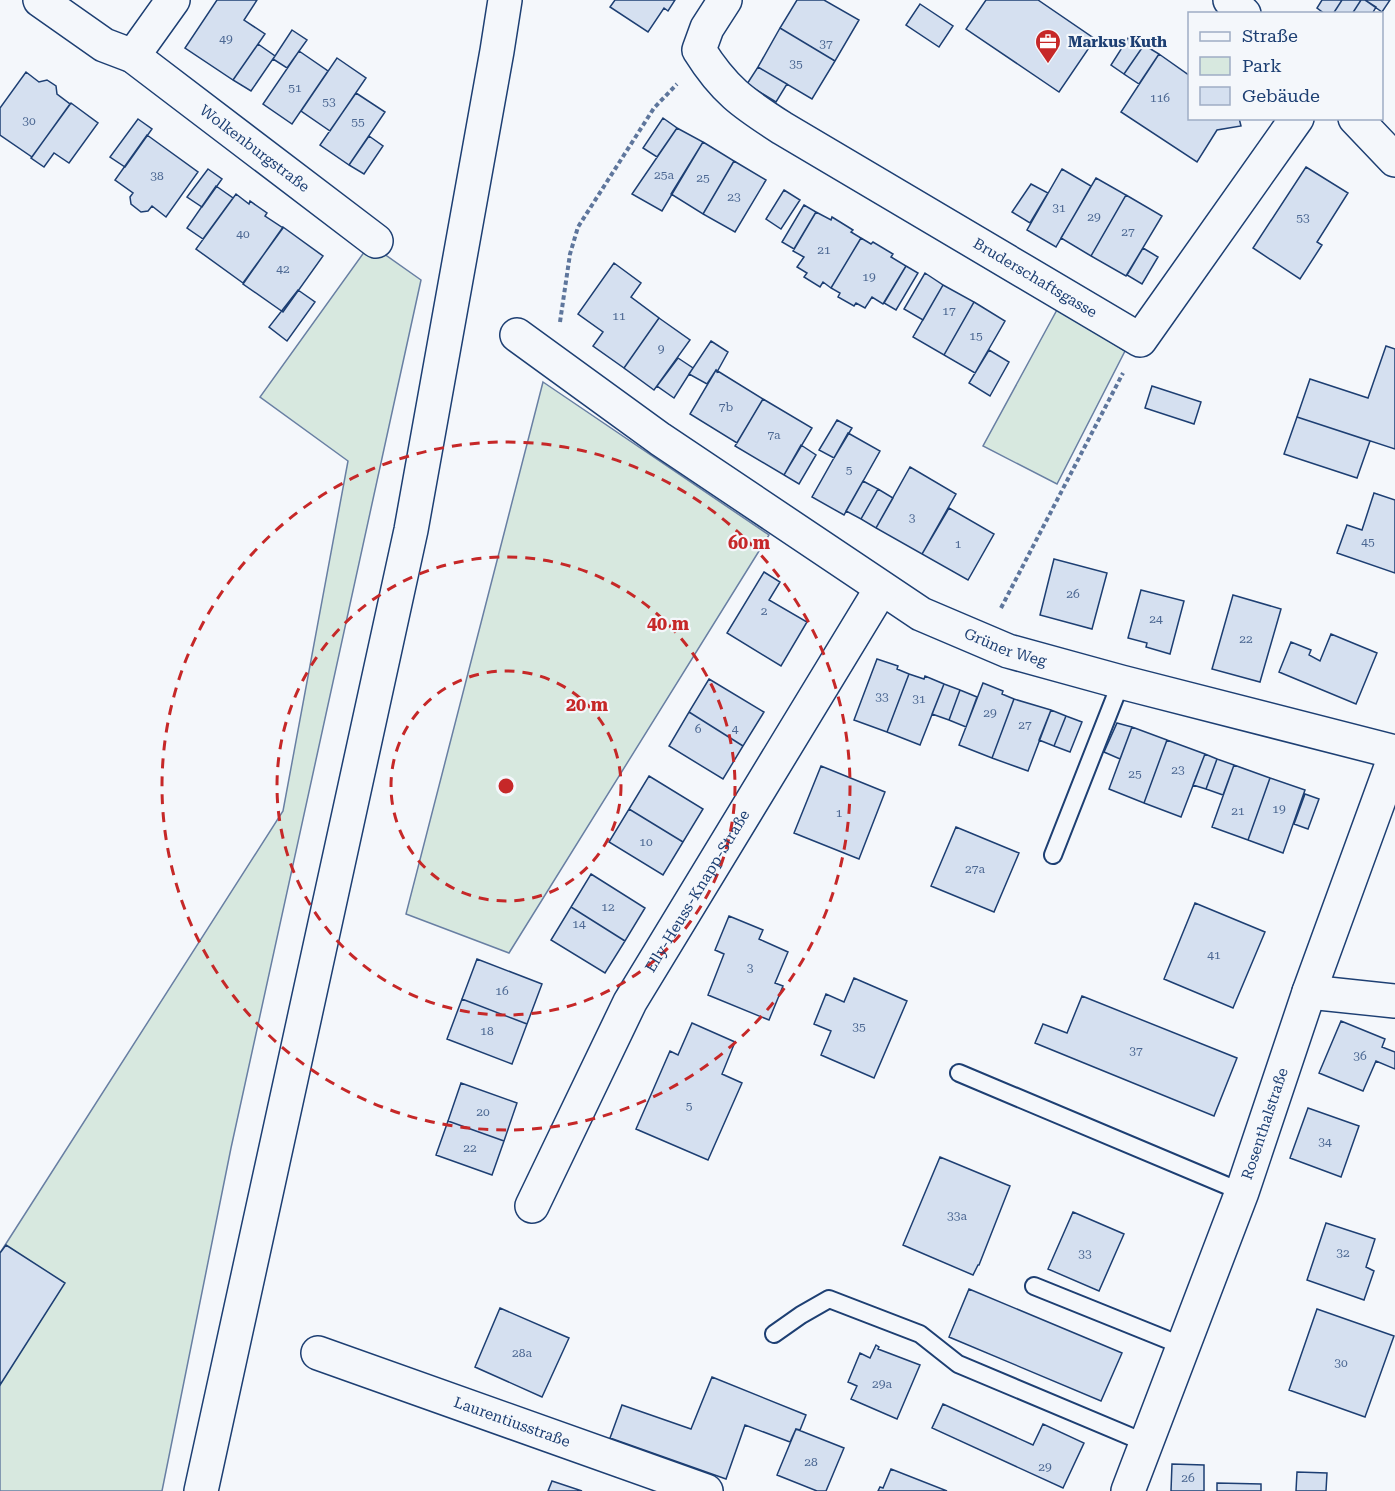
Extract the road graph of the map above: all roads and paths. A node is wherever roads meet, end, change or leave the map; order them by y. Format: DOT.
graph roads {
  1 [pos="40,0"];
  2 [pos="173,0"];
  3 [pos="505,0"];
  4 [pos="725,0"];
  5 [pos="1230,0"];
  6 [pos="1242,12"];
  7 [pos="133,56"];
  8 [pos="709,66"];
  9 [pos="1296,120"];
  10 [pos="1357,120"];
  11 [pos="1395,160"];
  12 [pos="376,241"];
  13 [pos="517,335"];
  14 [pos="1140,340"];
  15 [pos="554,363"];
  16 [pos="881,589"];
  17 [pos="984,641"];
  18 [pos="1121,682"];
  19 [pos="1395,754"];
  20 [pos="1053,855"];
  21 [pos="1309,992"];
  22 [pos="1395,1001"];
  23 [pos="959,1073"];
  24 [pos="1242,1192"];
  25 [pos="532,1206"];
  26 [pos="1034,1286"];
  27 [pos="774,1334"];
  28 [pos="1183,1346"];
  29 [pos="318,1353"];
  30 [pos="1146,1443"];
  31 [pos="201,1491"];
  32 [pos="706,1491"];
  33 [pos="1128,1491"];
  1 -- 7 [label="street, Wolkenburgstraße"];
  2 -- 7 [label="street"];
  3 -- 31 [label="street"];
  4 -- 8 [label="street, Bruderschaftsgasse"];
  5 -- 6 [label="street"];
  7 -- 12 [label="street, Wolkenburgstraße"];
  8 -- 14 [label="street, Bruderschaftsgasse"];
  8 -- 15 [label="path"];
  9 -- 14 [label="street"];
  10 -- 11 [label="street"];
  13 -- 15 [label="street"];
  14 -- 17 [label="path"];
  15 -- 16 [label="street, Grüner Weg"];
  16 -- 17 [label="street, Grüner Weg"];
  16 -- 25 [label="street, Elly-Heuss-Knapp-Straße"];
  17 -- 18 [label="street, Grüner Weg"];
  18 -- 19 [label="street, Grüner Weg"];
  18 -- 20 [label="lane"];
  19 -- 21 [label="street, Rosenthalstraße"];
  21 -- 22 [label="street"];
  21 -- 24 [label="street, Rosenthalstraße"];
  23 -- 24 [label="lane"];
  24 -- 28 [label="street, Rosenthalstraße"];
  26 -- 28 [label="lane"];
  27 -- 30 [label="lane"];
  28 -- 30 [label="street, Rosenthalstraße"];
  29 -- 32 [label="street, Laurentiusstraße"];
  30 -- 33 [label="street, Rosenthalstraße"];
}
